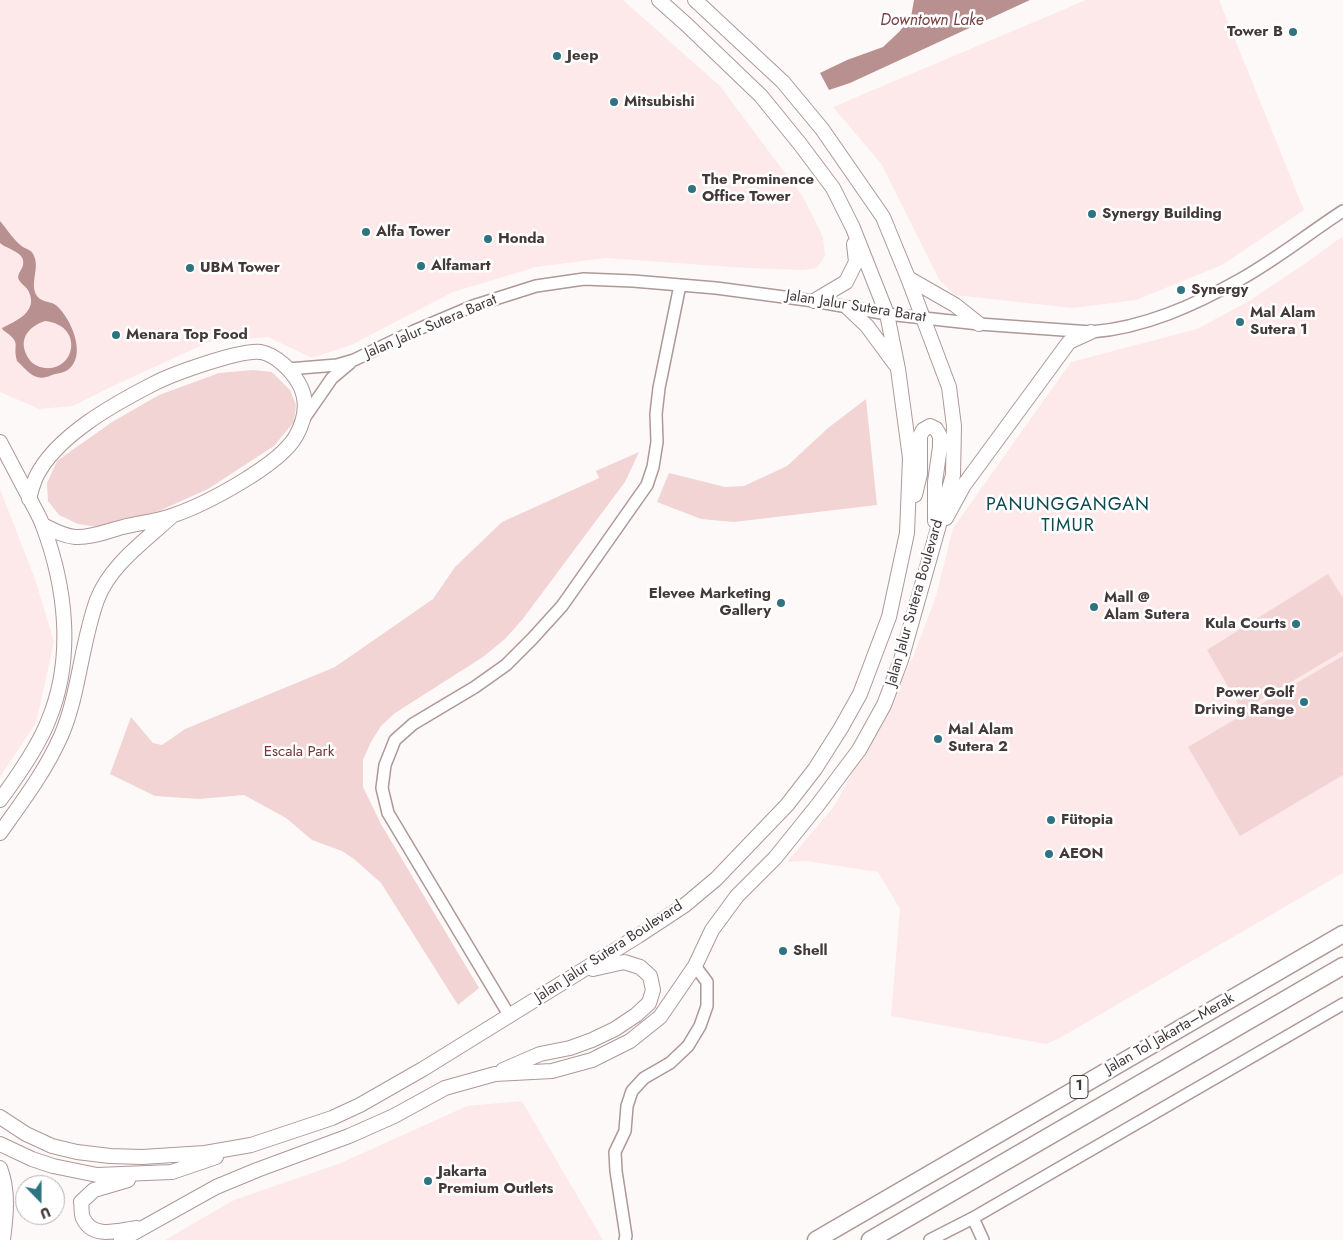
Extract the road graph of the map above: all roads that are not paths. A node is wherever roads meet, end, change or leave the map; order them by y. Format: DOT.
graph roads {
  1 [pos="659,0"];
  2 [pos="695,0"];
  3 [pos="1343,211"];
  4 [pos="853,228"];
  5 [pos="908,278"];
  6 [pos="680,285"];
  7 [pos="814,301"];
  8 [pos="848,308"];
  9 [pos="887,314"];
  10 [pos="922,318"];
  11 [pos="979,324"];
  12 [pos="1091,332"];
  13 [pos="354,360"];
  14 [pos="898,368"];
  15 [pos="288,369"];
  16 [pos="305,418"];
  17 [pos="0,442"];
  18 [pos="29,499"];
  19 [pos="173,516"];
  20 [pos="43,525"];
  21 [pos="907,534"];
  22 [pos="934,539"];
  23 [pos="0,800"];
  24 [pos="0,833"];
  25 [pos="1343,934"];
  26 [pos="695,966"];
  27 [pos="1343,966"];
  28 [pos="582,971"];
  29 [pos="1343,1004"];
  30 [pos="509,1015"];
  31 [pos="495,1074"];
  32 [pos="0,1117"];
  33 [pos="0,1144"];
  34 [pos="251,1145"];
  35 [pos="0,1168"];
  36 [pos="172,1172"];
  37 [pos="165,1215"];
  38 [pos="973,1218"];
  39 [pos="936,1238"];
  40 [pos="3,1240"];
  41 [pos="121,1240"];
  42 [pos="625,1240"];
  43 [pos="816,1240"];
  44 [pos="870,1240"];
  45 [pos="982,1240"];
  1 -- 4 [label="main road, Jalan Jalur Sutera Boulevard"];
  2 -- 5 [label="main road, Jalan Jalur Sutera Boulevard"];
  3 -- 12 [label="street, Jalan Jalur Sutera Barat"];
  4 -- 7 [label="main road"];
  4 -- 9 [label="main road, Jalan Jalur Sutera Boulevard"];
  5 -- 10 [label="main road, Jalan Jalur Sutera Boulevard"];
  5 -- 11 [label="main road"];
  6 -- 7 [label="street, Jalan Jalur Sutera Barat"];
  6 -- 13 [label="street, Jalan Jalur Sutera Barat"];
  6 -- 30 [label="street"];
  7 -- 8 [label="street, Jalan Jalur Sutera Barat"];
  8 -- 9 [label="street, Jalan Jalur Sutera Barat"];
  8 -- 14 [label="main road"];
  9 -- 10 [label="street, Jalan Jalur Sutera Barat"];
  9 -- 14 [label="main road, Jalan Jalur Sutera Boulevard"];
  10 -- 11 [label="street, Jalan Jalur Sutera Barat"];
  10 -- 22 [label="main road, Jalan Jalur Sutera Boulevard"];
  11 -- 12 [label="street, Jalan Jalur Sutera Barat"];
  12 -- 22 [label="main road"];
  13 -- 15 [label="street, Jalan Jalur Sutera Barat"];
  13 -- 16 [label="street, Jalan Jalur Sutera Barat"];
  14 -- 21 [label="main road, Jalan Jalur Sutera Boulevard"];
  15 -- 16 [label="main road"];
  15 -- 18 [label="main road"];
  16 -- 19 [label="main road, Jalan Jalur Sutera Barat"];
  17 -- 18 [label="main road"];
  18 -- 20 [label="main road"];
  19 -- 20 [label="main road"];
  19 -- 24 [label="main road"];
  20 -- 23 [label="main road"];
  21 -- 22 [label="main road"];
  21 -- 28 [label="main road, Jalan Jalur Sutera Boulevard"];
  22 -- 26 [label="main road, Jalan Jalur Sutera Boulevard"];
  25 -- 43 [label="highway, Jalan Tol Jakarta–Merak / 1"];
  26 -- 31 [label="main road, Jalan Jalur Sutera Boulevard"];
  26 -- 42 [label="street"];
  27 -- 44 [label="highway, Jalan Tol Jakarta–Merak / 1"];
  28 -- 30 [label="main road, Jalan Jalur Sutera Boulevard"];
  28 -- 31 [label="main road"];
  29 -- 38 [label="street"];
  30 -- 34 [label="main road, Jalan Jalur Sutera Boulevard"];
  31 -- 37 [label="main road, Jalan Jalur Sutera Boulevard"];
  32 -- 34 [label="main road, Jalan Jalur Sutera Boulevard"];
  33 -- 36 [label="main road"];
  34 -- 36 [label="main road"];
  35 -- 40 [label="main road"];
  36 -- 37 [label="main road"];
  37 -- 41 [label="main road, Jalan Jalur Sutera Boulevard"];
  38 -- 39 [label="street"];
  38 -- 45 [label="street"];
}
